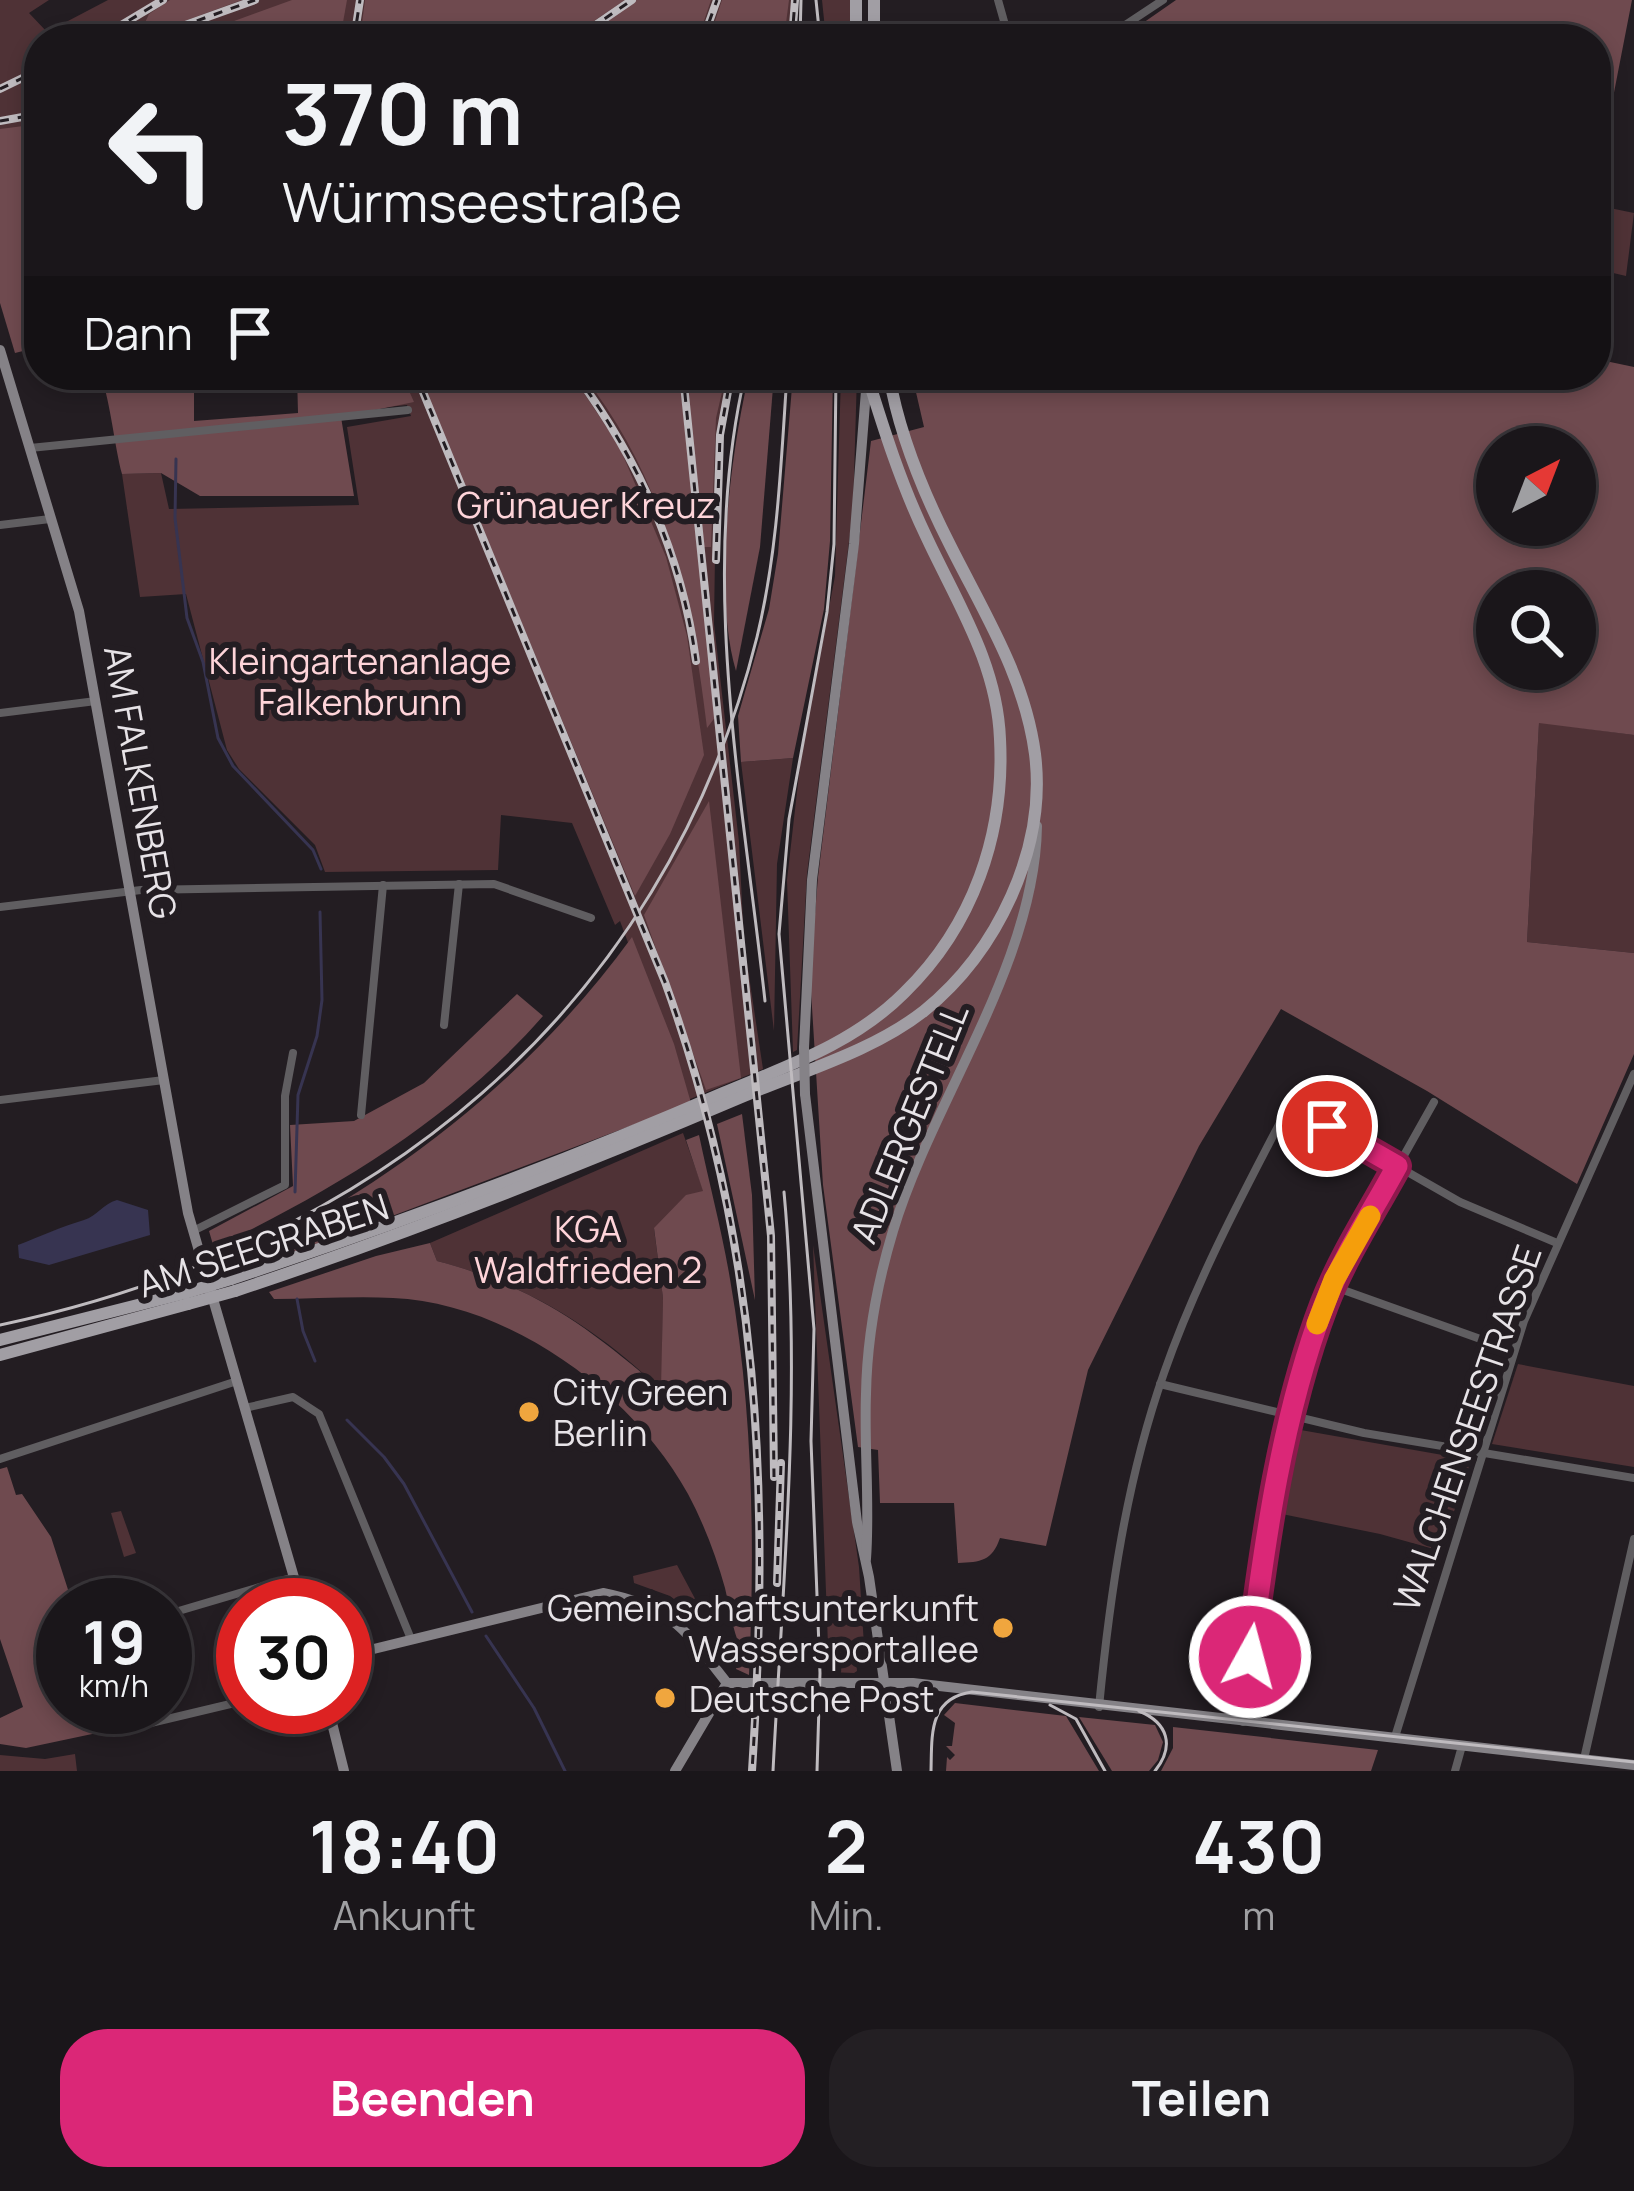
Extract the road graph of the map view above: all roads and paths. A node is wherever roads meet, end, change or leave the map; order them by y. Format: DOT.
graph roads {
  1 [pos="1163,0"];
  2 [pos="1127,24"];
  3 [pos="0,350"];
  4 [pos="866,390"];
  5 [pos="871,390"];
  6 [pos="894,390"];
  7 [pos="409,410"];
  8 [pos="30,448"];
  9 [pos="52,519"];
  10 [pos="0,525"];
  11 [pos="95,701"];
  12 [pos="0,713"];
  13 [pos="1037,787"];
  14 [pos="459,884"];
  15 [pos="383,885"];
  16 [pos="130,891"];
  17 [pos="0,907"];
  18 [pos="591,918"];
  19 [pos="444,1025"];
  20 [pos="293,1053"];
  21 [pos="1634,1074"];
  22 [pos="164,1080"];
  23 [pos="0,1100"];
  24 [pos="1434,1102"];
  25 [pos="361,1115"];
  26 [pos="1397,1166"];
  27 [pos="538,1173"];
  28 [pos="194,1232"];
  29 [pos="1557,1243"];
  30 [pos="1332,1286"];
  31 [pos="186,1299"];
  32 [pos="0,1340"];
  33 [pos="1514,1351"];
  34 [pos="0,1354"];
  35 [pos="237,1381"];
  36 [pos="1160,1384"];
  37 [pos="245,1408"];
  38 [pos="1292,1417"];
  39 [pos="1481,1454"];
  40 [pos="0,1459"];
  41 [pos="1634,1478"];
  42 [pos="1634,1540"];
  43 [pos="866,1559"];
  44 [pos="294,1577"];
  45 [pos="192,1607"];
  46 [pos="411,1639"];
  47 [pos="372,1649"];
  48 [pos="727,1683"];
  49 [pos="883,1683"];
  50 [pos="1099,1707"];
  51 [pos="1243,1723"];
  52 [pos="335,1734"];
  53 [pos="1395,1738"];
  54 [pos="1462,1746"];
  55 [pos="1584,1760"];
  56 [pos="1634,1765"];
  57 [pos="344,1771"];
  58 [pos="675,1771"];
  59 [pos="897,1771"];
  60 [pos="1455,1771"];
  1 -- 2 [label="street"];
  3 -- 8 [label="main road, AM FALKENBERG"];
  4 -- 43 [label="main road, ADLERGESTELL, bridge"];
  5 -- 27 [label="main road, ADLERGESTELL"];
  6 -- 13 [label="main road, ADLERGESTELL"];
  7 -- 8 [label="street"];
  8 -- 9 [label="main road, AM FALKENBERG"];
  9 -- 10 [label="street"];
  9 -- 11 [label="main road, AM FALKENBERG"];
  11 -- 12 [label="street"];
  11 -- 16 [label="main road, AM FALKENBERG"];
  13 -- 27 [label="main road, ADLERGESTELL"];
  13 -- 43 [label="main road, ADLERGESTELL"];
  14 -- 15 [label="street"];
  14 -- 18 [label="street"];
  14 -- 19 [label="street"];
  15 -- 16 [label="street"];
  15 -- 25 [label="street"];
  16 -- 17 [label="street"];
  16 -- 22 [label="main road, AM FALKENBERG"];
  20 -- 28 [label="street"];
  21 -- 29 [label="street, WALCHENSEESTRASSE"];
  22 -- 23 [label="street"];
  22 -- 28 [label="main road, AM FALKENBERG"];
  24 -- 26 [label="street"];
  26 -- 29 [label="street"];
  26 -- 30 [label="street"];
  26 -- 36 [label="street"];
  27 -- 31 [label="main road, AM SEEGRABEN, bridge"];
  28 -- 35 [label="main road, AM FALKENBERG"];
  29 -- 33 [label="street, WALCHENSEESTRASSE"];
  30 -- 33 [label="street"];
  30 -- 38 [label="street"];
  31 -- 32 [label="main road, AM SEEGRABEN"];
  31 -- 34 [label="main road, AM SEEGRABEN"];
  33 -- 39 [label="street, WALCHENSEESTRASSE"];
  35 -- 37 [label="main road, AM FALKENBERG"];
  35 -- 40 [label="street"];
  36 -- 38 [label="street"];
  36 -- 50 [label="street"];
  37 -- 44 [label="main road, AM FALKENBERG"];
  37 -- 46 [label="street"];
  38 -- 39 [label="street"];
  38 -- 51 [label="street"];
  39 -- 41 [label="street"];
  39 -- 53 [label="street, WALCHENSEESTRASSE"];
  42 -- 55 [label="street"];
  43 -- 49 [label="main road, ADLERGESTELL"];
  44 -- 45 [label="street"];
  46 -- 47 [label="main road"];
  46 -- 48 [label="main road"];
  48 -- 49 [label="main road"];
  48 -- 58 [label="main road"];
  49 -- 50 [label="main road"];
  49 -- 59 [label="main road, ADLERGESTELL"];
  50 -- 51 [label="main road"];
  51 -- 53 [label="main road"];
  52 -- 57 [label="main road"];
  53 -- 54 [label="main road"];
  54 -- 55 [label="main road"];
  54 -- 60 [label="street"];
  55 -- 56 [label="main road"];
}
